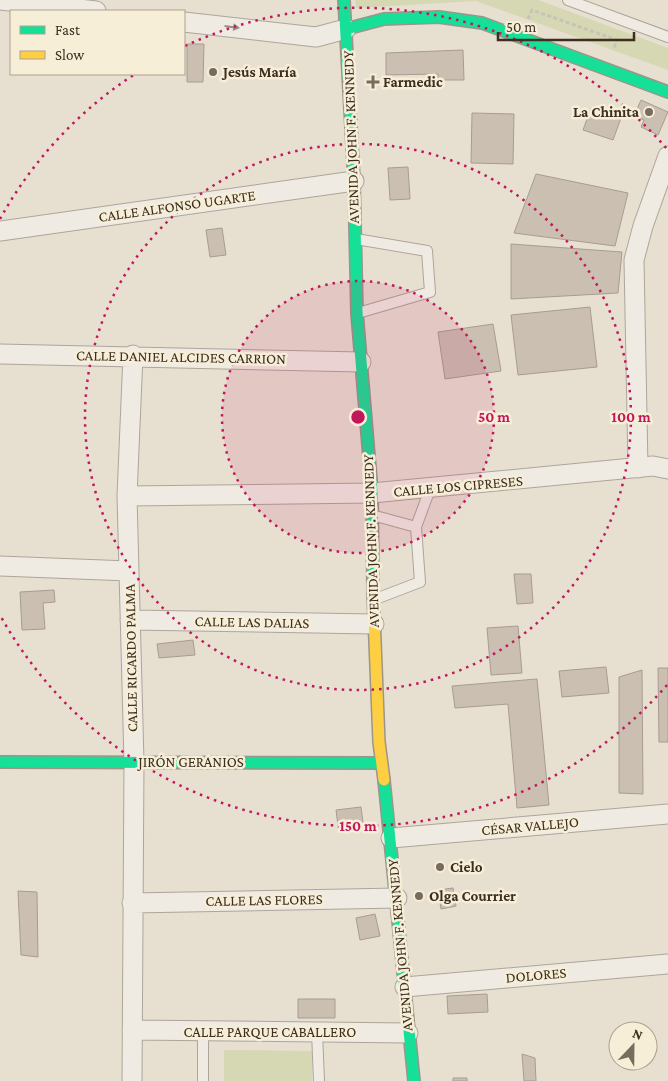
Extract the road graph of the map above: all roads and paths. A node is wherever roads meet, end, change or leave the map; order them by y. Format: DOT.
graph roads {
  1 [pos="1,0"];
  2 [pos="344,0"];
  3 [pos="568,0"];
  4 [pos="87,10"];
  5 [pos="532,10"];
  6 [pos="185,22"];
  7 [pos="346,29"];
  8 [pos="668,37"];
  9 [pos="617,40"];
  10 [pos="668,92"];
  11 [pos="668,156"];
  12 [pos="354,181"];
  13 [pos="0,231"];
  14 [pos="355,239"];
  15 [pos="357,313"];
  16 [pos="0,354"];
  17 [pos="133,356"];
  18 [pos="361,362"];
  19 [pos="638,468"];
  20 [pos="668,469"];
  21 [pos="430,489"];
  22 [pos="372,493"];
  23 [pos="127,496"];
  24 [pos="372,515"];
  25 [pos="416,527"];
  26 [pos="0,566"];
  27 [pos="129,571"];
  28 [pos="372,601"];
  29 [pos="130,620"];
  30 [pos="374,624"];
  31 [pos="0,762"];
  32 [pos="134,762"];
  33 [pos="381,763"];
  34 [pos="668,814"];
  35 [pos="391,838"];
  36 [pos="397,898"];
  37 [pos="132,903"];
  38 [pos="668,964"];
  39 [pos="405,987"];
  40 [pos="132,1030"];
  41 [pos="203,1031"];
  42 [pos="317,1032"];
  43 [pos="408,1033"];
  44 [pos="132,1081"];
  45 [pos="203,1081"];
  46 [pos="318,1081"];
  47 [pos="414,1081"];
  1 -- 4 [label="street"];
  2 -- 7 [label="main road, AVENIDA JOHN F. KENNEDY"];
  3 -- 8 [label="lane"];
  5 -- 9 [label="path"];
  6 -- 7 [label="street, one-way"];
  7 -- 10 [label="main road"];
  7 -- 12 [label="main road, AVENIDA JOHN F. KENNEDY"];
  11 -- 19 [label="street"];
  12 -- 13 [label="street, CALLE ALFONSO UGARTE"];
  12 -- 14 [label="main road, AVENIDA JOHN F. KENNEDY"];
  14 -- 15 [label="main road, AVENIDA JOHN F. KENNEDY"];
  14 -- 15 [label="lane"];
  15 -- 18 [label="main road, AVENIDA JOHN F. KENNEDY"];
  16 -- 17 [label="street, CALLE DANIEL ALCIDES CARRION"];
  17 -- 18 [label="street, CALLE DANIEL ALCIDES CARRION"];
  17 -- 23 [label="street, CALLE RICARDO PALMA"];
  18 -- 22 [label="main road, AVENIDA JOHN F. KENNEDY"];
  19 -- 20 [label="street, CALLE LOS CIPRESES"];
  19 -- 21 [label="street, CALLE LOS CIPRESES"];
  21 -- 22 [label="street, CALLE LOS CIPRESES"];
  21 -- 25 [label="lane"];
  22 -- 23 [label="street, CALLE LOS CIPRESES"];
  22 -- 24 [label="main road, AVENIDA JOHN F. KENNEDY"];
  23 -- 27 [label="street, CALLE RICARDO PALMA"];
  24 -- 25 [label="lane"];
  24 -- 28 [label="main road, AVENIDA JOHN F. KENNEDY"];
  25 -- 28 [label="lane"];
  26 -- 27 [label="street"];
  27 -- 29 [label="street, CALLE RICARDO PALMA"];
  28 -- 30 [label="main road, AVENIDA JOHN F. KENNEDY"];
  29 -- 30 [label="street, CALLE LAS DALIAS"];
  29 -- 32 [label="street, CALLE RICARDO PALMA"];
  30 -- 33 [label="main road, AVENIDA JOHN F. KENNEDY"];
  31 -- 32 [label="main road, JIRÓN GERANIOS"];
  32 -- 33 [label="main road, JIRÓN GERANIOS"];
  32 -- 37 [label="street, CALLE RICARDO PALMA"];
  33 -- 35 [label="main road, AVENIDA JOHN F. KENNEDY"];
  34 -- 35 [label="street, CÉSAR VALLEJO"];
  35 -- 36 [label="main road, AVENIDA JOHN F. KENNEDY"];
  36 -- 37 [label="street, CALLE LAS FLORES"];
  36 -- 39 [label="main road, AVENIDA JOHN F. KENNEDY"];
  37 -- 40 [label="street, CALLE RICARDO PALMA"];
  38 -- 39 [label="street, DOLORES"];
  39 -- 43 [label="main road, AVENIDA JOHN F. KENNEDY"];
  40 -- 41 [label="street, CALLE PARQUE CABALLERO"];
  40 -- 44 [label="street, CALLE RICARDO PALMA"];
  41 -- 42 [label="street, CALLE PARQUE CABALLERO"];
  41 -- 45 [label="lane"];
  42 -- 43 [label="street, CALLE PARQUE CABALLERO"];
  42 -- 46 [label="lane"];
  43 -- 47 [label="main road, AVENIDA JOHN F. KENNEDY"];
}
